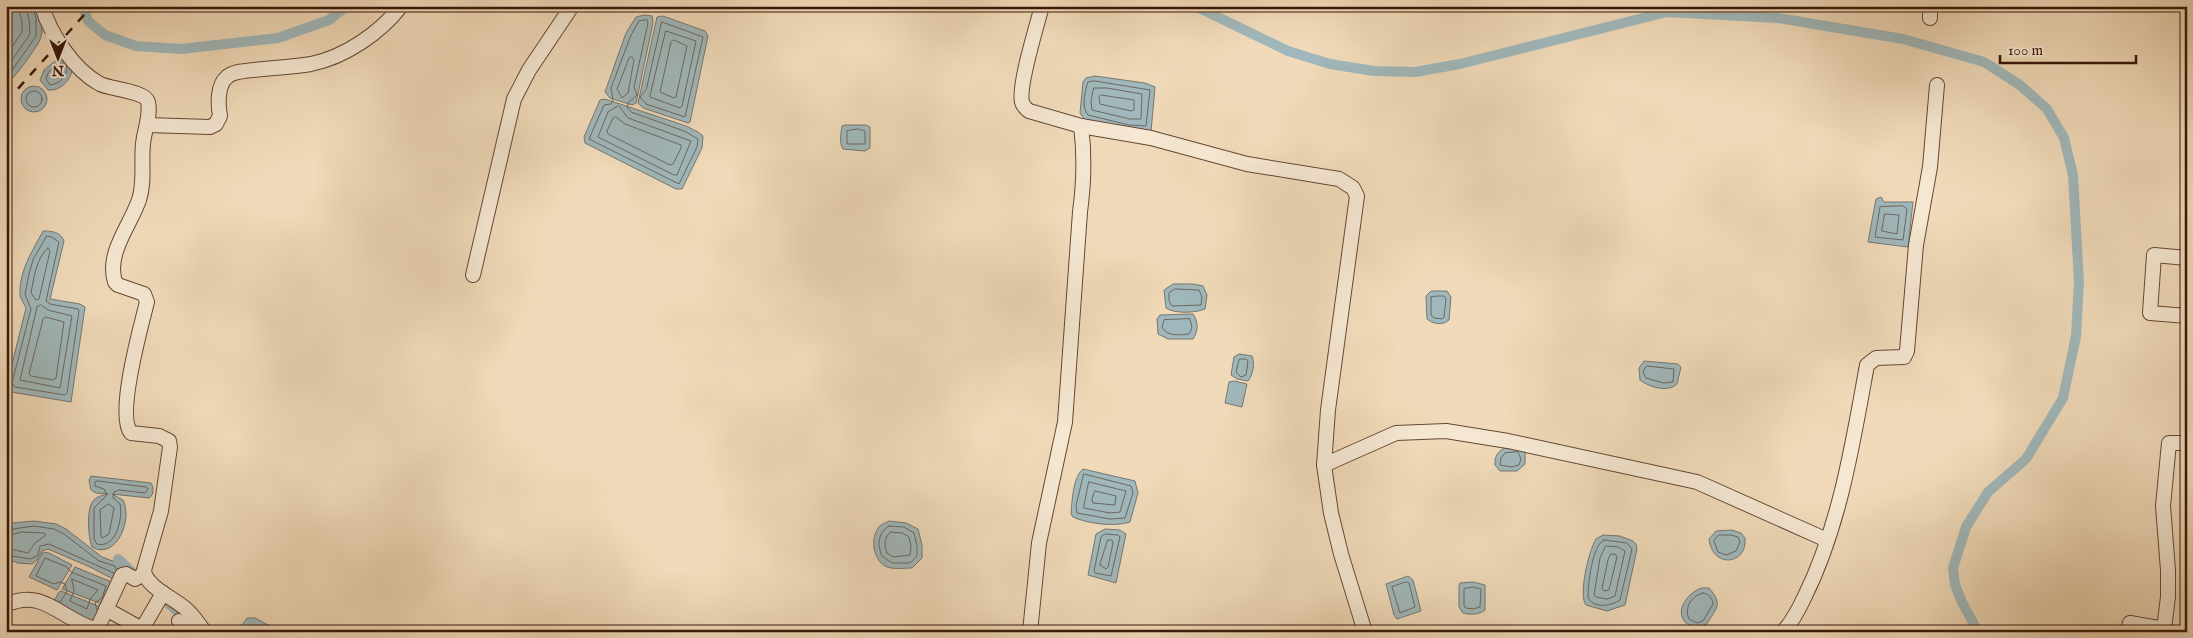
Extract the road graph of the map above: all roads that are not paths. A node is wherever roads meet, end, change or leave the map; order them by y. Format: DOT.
graph roads {
  1 [pos="42,6"];
  2 [pos="401,6"];
  3 [pos="572,6"];
  4 [pos="1042,6"];
  5 [pos="1937,85"];
  6 [pos="147,125"];
  7 [pos="1081,126"];
  8 [pos="2187,258"];
  9 [pos="473,275"];
  10 [pos="2187,316"];
  11 [pos="2187,443"];
  12 [pos="1324,465"];
  13 [pos="1827,540"];
  14 [pos="139,576"];
  15 [pos="160,598"];
  16 [pos="6,604"];
  17 [pos="106,609"];
  18 [pos="178,621"];
  19 [pos="189,632"];
  20 [pos="205,632"];
  21 [pos="1030,632"];
  22 [pos="1365,632"];
  23 [pos="1783,632"];
  24 [pos="2128,632"];
  1 -- 6 [label="street"];
  2 -- 6 [label="street"];
  3 -- 9 [label="street"];
  4 -- 7 [label="street"];
  5 -- 13 [label="street"];
  6 -- 14 [label="street"];
  7 -- 12 [label="street"];
  7 -- 21 [label="street"];
  8 -- 10 [label="street"];
  11 -- 24 [label="street"];
  12 -- 13 [label="street"];
  12 -- 22 [label="street"];
  13 -- 23 [label="street"];
  14 -- 15 [label="street"];
  14 -- 17 [label="street"];
  15 -- 17 [label="street"];
  15 -- 20 [label="street"];
  16 -- 17 [label="street"];
  18 -- 19 [label="street"];
}
